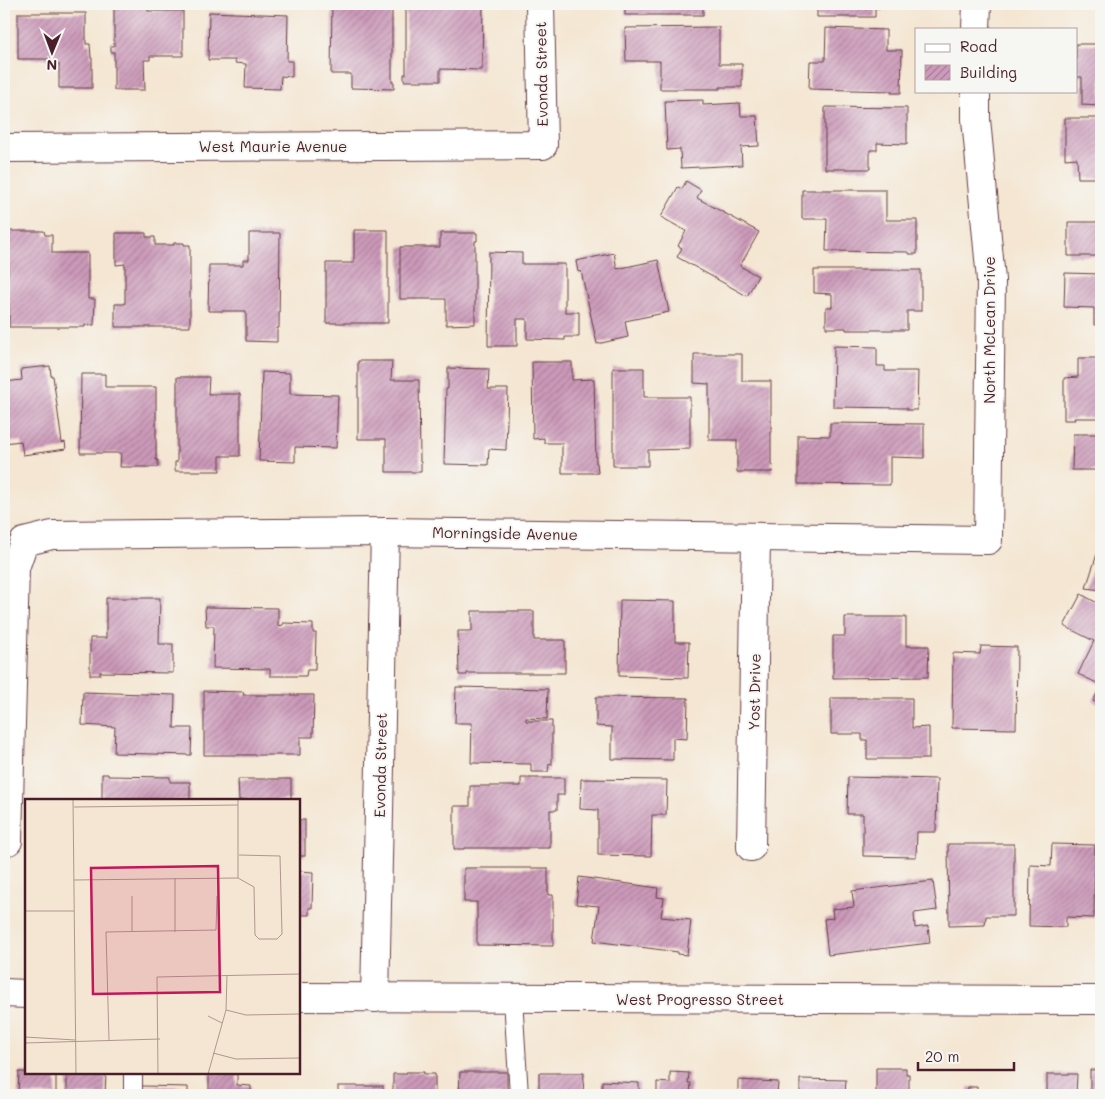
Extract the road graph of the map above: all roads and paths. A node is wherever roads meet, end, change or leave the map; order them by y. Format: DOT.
graph roads {
  1 [pos="540,4"];
  2 [pos="976,4"];
  3 [pos="976,28"];
  4 [pos="976,92"];
  5 [pos="543,145"];
  6 [pos="4,148"];
  7 [pos="385,532"];
  8 [pos="756,537"];
  9 [pos="988,540"];
  10 [pos="8,841"];
  11 [pos="751,847"];
  12 [pos="4,993"];
  13 [pos="25,994"];
  14 [pos="300,997"];
  15 [pos="375,998"];
  16 [pos="513,999"];
  17 [pos="1101,1000"];
  18 [pos="133,1074"];
  19 [pos="133,1095"];
  20 [pos="519,1095"];
  1 -- 5 [label="street, Evonda Street"];
  2 -- 3 [label="street"];
  4 -- 9 [label="street, North McLean Drive"];
  5 -- 6 [label="street, West Maurie Avenue"];
  7 -- 8 [label="street, Morningside Avenue"];
  7 -- 10 [label="street, Morningside Avenue"];
  7 -- 15 [label="street, Evonda Street"];
  8 -- 9 [label="street, Morningside Avenue"];
  8 -- 11 [label="street, Yost Drive"];
  12 -- 13 [label="street"];
  14 -- 15 [label="street, West Progresso Street"];
  15 -- 16 [label="street, West Progresso Street"];
  16 -- 17 [label="street, West Progresso Street"];
  16 -- 20 [label="lane"];
  18 -- 19 [label="lane"];
}
